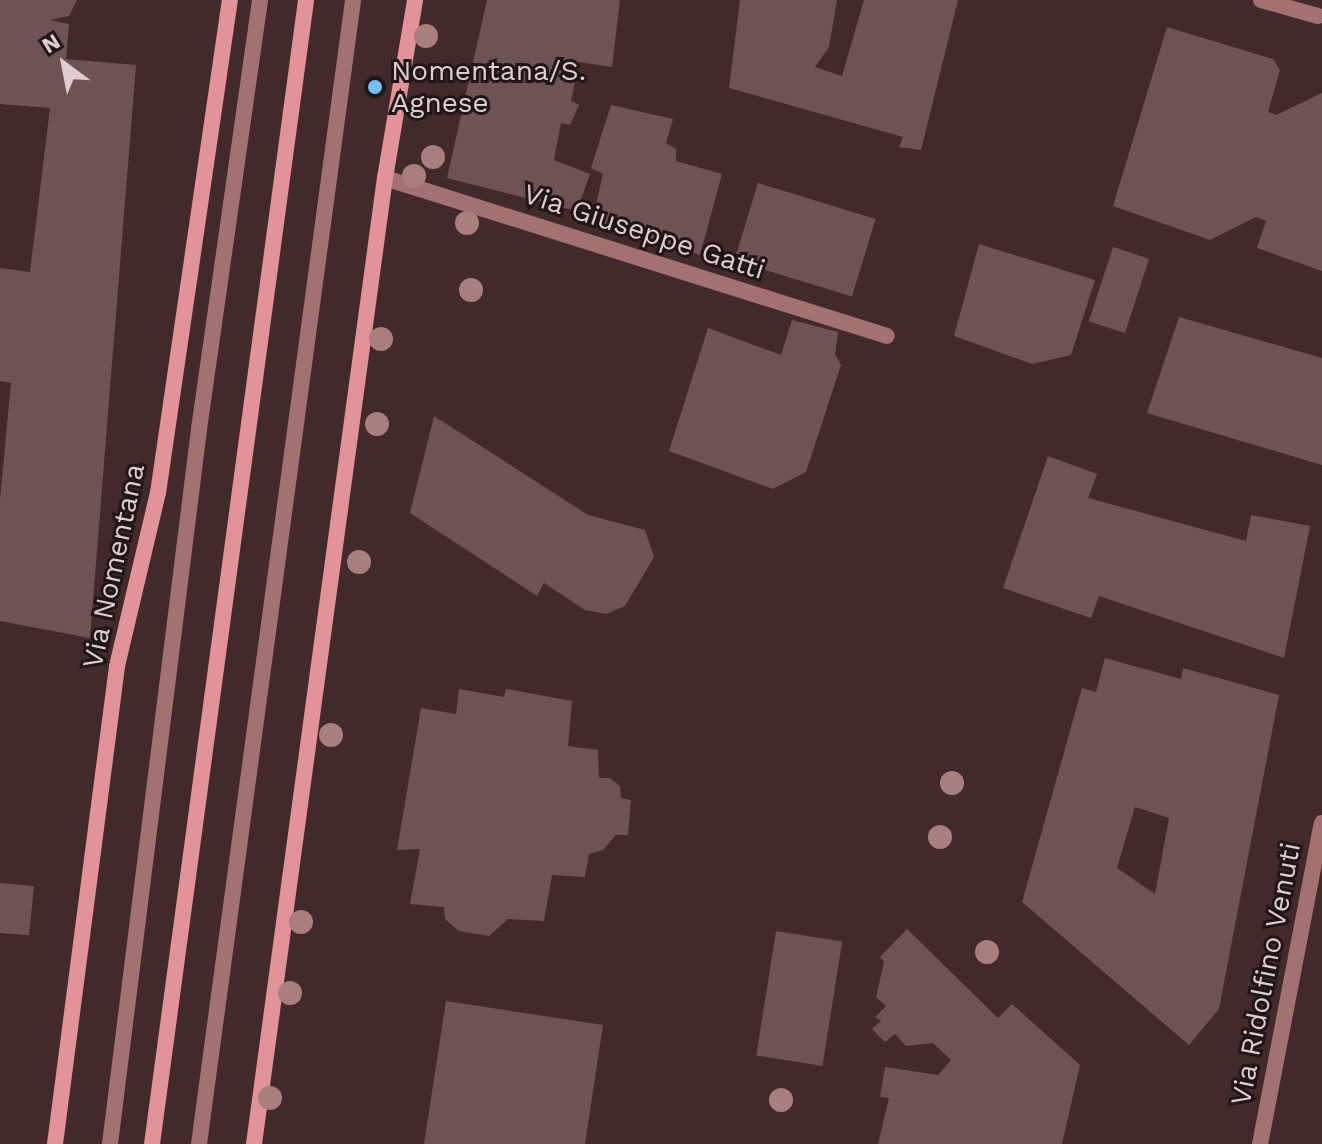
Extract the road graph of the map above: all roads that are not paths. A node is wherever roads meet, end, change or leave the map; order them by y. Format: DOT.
graph roads {
  1 [pos="230,0"];
  2 [pos="260,0"];
  3 [pos="306,0"];
  4 [pos="353,0"];
  5 [pos="415,0"];
  6 [pos="1261,0"];
  7 [pos="1318,16"];
  8 [pos="385,178"];
  9 [pos="887,336"];
  10 [pos="1322,823"];
  11 [pos="1260,1140"];
  12 [pos="55,1144"];
  13 [pos="110,1144"];
  14 [pos="152,1144"];
  15 [pos="199,1144"];
  16 [pos="254,1144"];
  1 -- 12 [label="street, Via Nomentana"];
  2 -- 13 [label="street, Via Nomentana"];
  3 -- 14 [label="street"];
  4 -- 15 [label="street"];
  5 -- 8 [label="street"];
  6 -- 7 [label="street"];
  8 -- 9 [label="street, Via Giuseppe Gatti"];
  8 -- 16 [label="street"];
  10 -- 11 [label="street, Via Ridolfino Venuti"];
}
